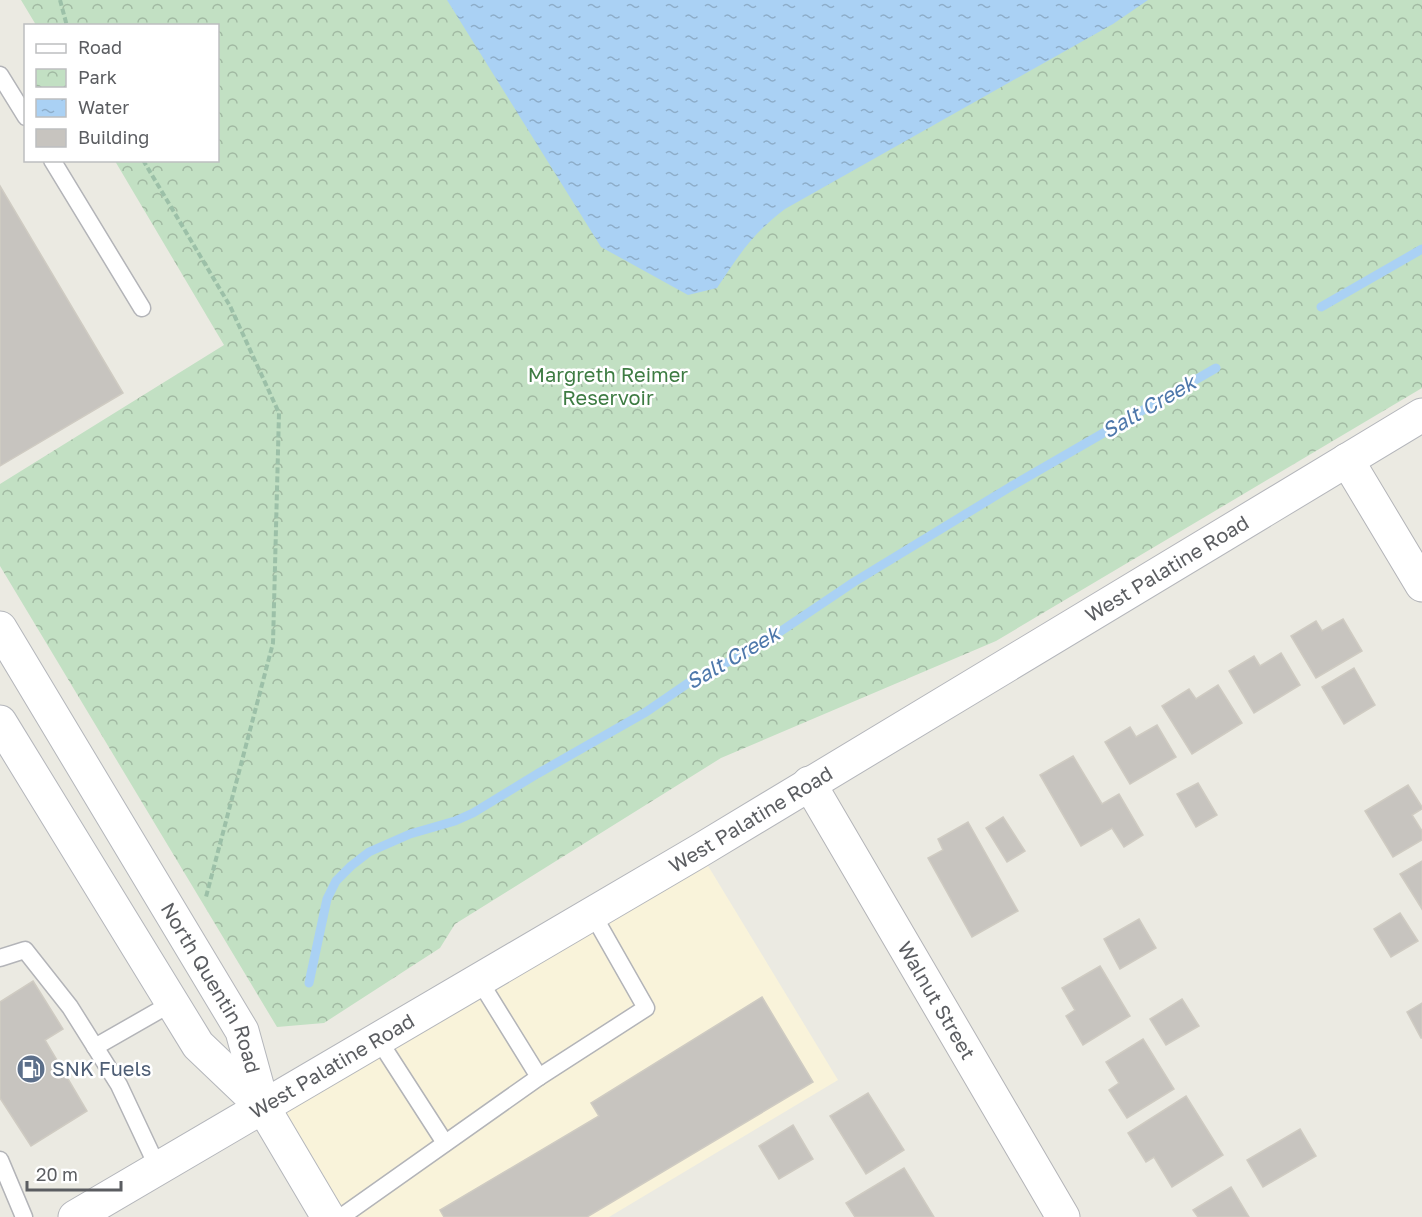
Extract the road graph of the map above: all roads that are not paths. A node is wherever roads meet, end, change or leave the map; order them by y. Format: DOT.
graph roads {
  1 [pos="0,75"];
  2 [pos="24,114"];
  3 [pos="53,162"];
  4 [pos="142,308"];
  5 [pos="1422,415"];
  6 [pos="1347,460"];
  7 [pos="1422,585"];
  8 [pos="0,628"];
  9 [pos="1,726"];
  10 [pos="809,783"];
  11 [pos="592,913"];
  12 [pos="0,958"];
  13 [pos="479,980"];
  14 [pos="172,1003"];
  15 [pos="378,1039"];
  16 [pos="95,1047"];
  17 [pos="539,1077"];
  18 [pos="263,1107"];
  19 [pos="445,1143"];
  20 [pos="0,1160"];
  21 [pos="158,1168"];
  22 [pos="24,1217"];
  23 [pos="75,1217"];
  24 [pos="328,1217"];
  25 [pos="341,1217"];
  26 [pos="1063,1217"];
  1 -- 2 [label="lane"];
  3 -- 4 [label="lane"];
  5 -- 6 [label="main road, West Palatine Road"];
  6 -- 7 [label="main road"];
  6 -- 10 [label="main road, West Palatine Road"];
  8 -- 18 [label="main road, North Quentin Road"];
  9 -- 14 [label="main road, North Quentin Road"];
  10 -- 11 [label="main road, West Palatine Road"];
  10 -- 26 [label="main road, Walnut Street"];
  11 -- 13 [label="main road, West Palatine Road"];
  11 -- 17 [label="lane"];
  12 -- 16 [label="lane"];
  13 -- 15 [label="main road, West Palatine Road"];
  13 -- 17 [label="lane"];
  14 -- 16 [label="lane"];
  14 -- 18 [label="main road, North Quentin Road"];
  15 -- 18 [label="main road, West Palatine Road"];
  15 -- 19 [label="lane"];
  16 -- 21 [label="lane"];
  17 -- 19 [label="lane"];
  18 -- 21 [label="main road, West Palatine Road"];
  18 -- 24 [label="main road"];
  19 -- 25 [label="lane"];
  20 -- 22 [label="lane"];
  21 -- 23 [label="main road, West Palatine Road"];
}
